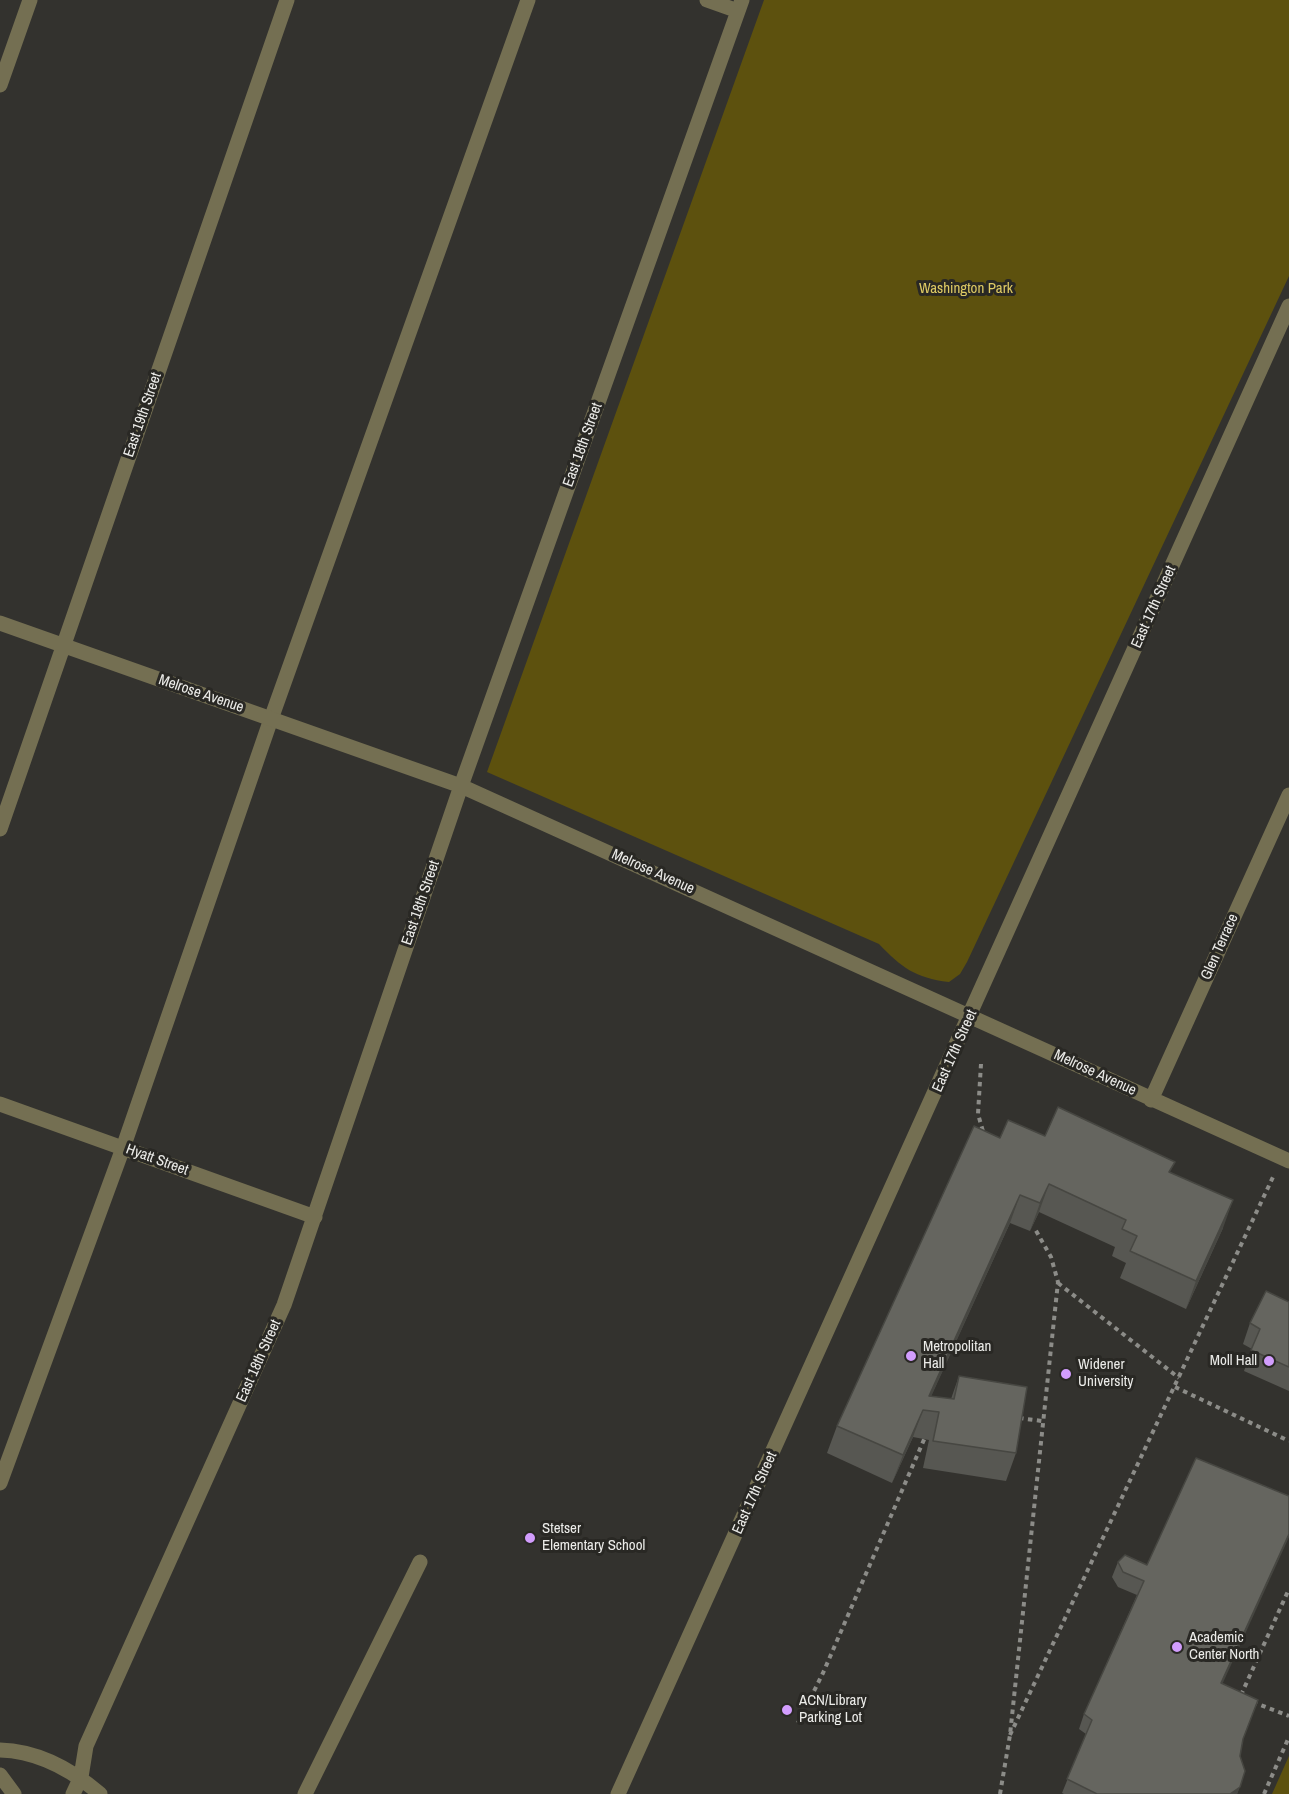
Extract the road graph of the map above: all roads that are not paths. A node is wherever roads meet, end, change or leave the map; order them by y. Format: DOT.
graph roads {
  1 [pos="30,0"];
  2 [pos="287,0"];
  3 [pos="528,0"];
  4 [pos="708,0"];
  5 [pos="740,5"];
  6 [pos="0,85"];
  7 [pos="1289,306"];
  8 [pos="0,623"];
  9 [pos="63,646"];
  10 [pos="271,719"];
  11 [pos="461,786"];
  12 [pos="1289,795"];
  13 [pos="0,829"];
  14 [pos="971,1015"];
  15 [pos="1151,1100"];
  16 [pos="0,1104"];
  17 [pos="123,1148"];
  18 [pos="1286,1159"];
  19 [pos="315,1217"];
  20 [pos="0,1483"];
  21 [pos="420,1562"];
  22 [pos="0,1750"];
  23 [pos="0,1775"];
  24 [pos="81,1777"];
  25 [pos="14,1794"];
  26 [pos="73,1794"];
  27 [pos="100,1794"];
  28 [pos="305,1794"];
  29 [pos="618,1794"];
  1 -- 6 [label="street"];
  2 -- 9 [label="street, East 19th Street"];
  3 -- 10 [label="street"];
  4 -- 5 [label="street"];
  5 -- 11 [label="street, East 18th Street"];
  7 -- 14 [label="street, East 17th Street"];
  8 -- 9 [label="street, Melrose Avenue"];
  9 -- 10 [label="street, Melrose Avenue"];
  9 -- 13 [label="street, East 19th Street"];
  10 -- 11 [label="street, Melrose Avenue"];
  10 -- 17 [label="street"];
  11 -- 14 [label="street, Melrose Avenue"];
  11 -- 19 [label="street, East 18th Street"];
  12 -- 15 [label="street, Glen Terrace"];
  14 -- 15 [label="street, Melrose Avenue"];
  14 -- 29 [label="street, East 17th Street"];
  15 -- 18 [label="street, Melrose Avenue"];
  16 -- 17 [label="street, Hyatt Street"];
  17 -- 19 [label="street, Hyatt Street"];
  17 -- 20 [label="street"];
  19 -- 24 [label="street, East 18th Street"];
  21 -- 28 [label="street"];
  22 -- 24 [label="street"];
  23 -- 25 [label="street"];
  24 -- 26 [label="street, East 18th Street"];
  24 -- 27 [label="street"];
}
